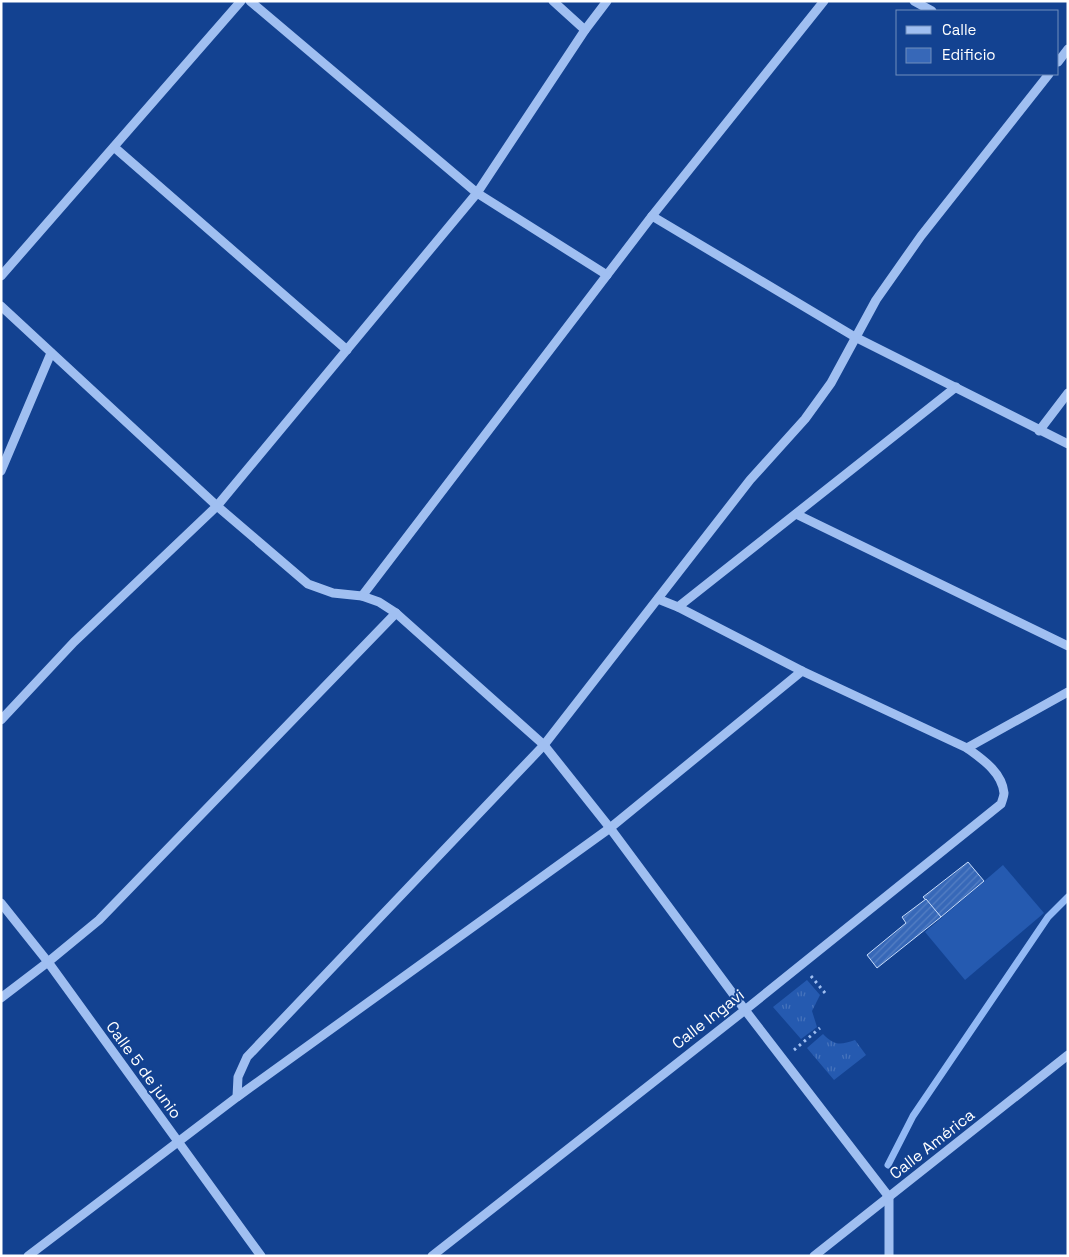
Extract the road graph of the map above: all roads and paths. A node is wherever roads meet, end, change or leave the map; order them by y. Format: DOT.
graph roads {
  1 [pos="240,1"];
  2 [pos="250,1"];
  3 [pos="553,1"];
  4 [pos="607,1"];
  5 [pos="824,1"];
  6 [pos="914,1"];
  7 [pos="930,10"];
  8 [pos="585,30"];
  9 [pos="1068,49"];
  10 [pos="1059,61"];
  11 [pos="1046,75"];
  12 [pos="114,147"];
  13 [pos="477,194"];
  14 [pos="652,216"];
  15 [pos="607,275"];
  16 [pos="1,276"];
  17 [pos="1,306"];
  18 [pos="855,337"];
  19 [pos="347,350"];
  20 [pos="51,353"];
  21 [pos="956,387"];
  22 [pos="1068,393"];
  23 [pos="1039,430"];
  24 [pos="1068,444"];
  25 [pos="1,471"];
  26 [pos="217,506"];
  27 [pos="796,514"];
  28 [pos="362,596"];
  29 [pos="658,599"];
  30 [pos="678,607"];
  31 [pos="396,612"];
  32 [pos="1068,646"];
  33 [pos="802,671"];
  34 [pos="1068,692"];
  35 [pos="1,720"];
  36 [pos="544,745"];
  37 [pos="967,748"];
  38 [pos="610,828"];
  39 [pos="1,903"];
  40 [pos="48,962"];
  41 [pos="801,964"];
  42 [pos="826,994"];
  43 [pos="1,998"];
  44 [pos="744,1010"];
  45 [pos="820,1028"];
  46 [pos="1068,1055"];
  47 [pos="783,1060"];
  48 [pos="237,1097"];
  49 [pos="178,1141"];
  50 [pos="889,1197"];
  51 [pos="28,1256"];
  52 [pos="261,1256"];
  53 [pos="432,1256"];
  54 [pos="814,1256"];
  55 [pos="889,1256"];
  1 -- 12 [label="street"];
  2 -- 13 [label="street"];
  3 -- 8 [label="street"];
  4 -- 8 [label="street"];
  5 -- 14 [label="street"];
  6 -- 7 [label="street"];
  8 -- 13 [label="street"];
  9 -- 10 [label="street"];
  11 -- 18 [label="street"];
  12 -- 16 [label="street"];
  12 -- 19 [label="street"];
  13 -- 15 [label="street"];
  13 -- 19 [label="street"];
  14 -- 15 [label="street"];
  14 -- 18 [label="street"];
  15 -- 28 [label="street"];
  17 -- 20 [label="street"];
  18 -- 21 [label="street"];
  18 -- 29 [label="street"];
  19 -- 26 [label="street"];
  20 -- 25 [label="street"];
  20 -- 26 [label="street"];
  21 -- 23 [label="street"];
  21 -- 27 [label="street"];
  22 -- 23 [label="street"];
  23 -- 24 [label="street"];
  26 -- 28 [label="street"];
  26 -- 35 [label="street"];
  27 -- 30 [label="street"];
  27 -- 32 [label="street"];
  28 -- 31 [label="street"];
  29 -- 30 [label="street"];
  29 -- 36 [label="street"];
  30 -- 33 [label="street"];
  31 -- 36 [label="street"];
  31 -- 40 [label="street"];
  33 -- 37 [label="street"];
  33 -- 38 [label="street"];
  34 -- 37 [label="street"];
  36 -- 38 [label="street"];
  36 -- 48 [label="street"];
  37 -- 41 [label="street, Calle Ingavi"];
  38 -- 44 [label="street"];
  38 -- 48 [label="street"];
  39 -- 40 [label="street, Calle 5 de junio"];
  40 -- 43 [label="street"];
  40 -- 49 [label="street, Calle 5 de junio"];
  41 -- 42 [label="path"];
  41 -- 44 [label="street, Calle Ingavi"];
  44 -- 47 [label="street"];
  44 -- 53 [label="street, Calle Ingavi"];
  45 -- 47 [label="path"];
  46 -- 50 [label="street, Calle América"];
  47 -- 50 [label="street"];
  48 -- 49 [label="street"];
  49 -- 51 [label="street"];
  49 -- 52 [label="street, Calle 5 de junio"];
  50 -- 54 [label="street, Calle América"];
  50 -- 55 [label="street"];
}
